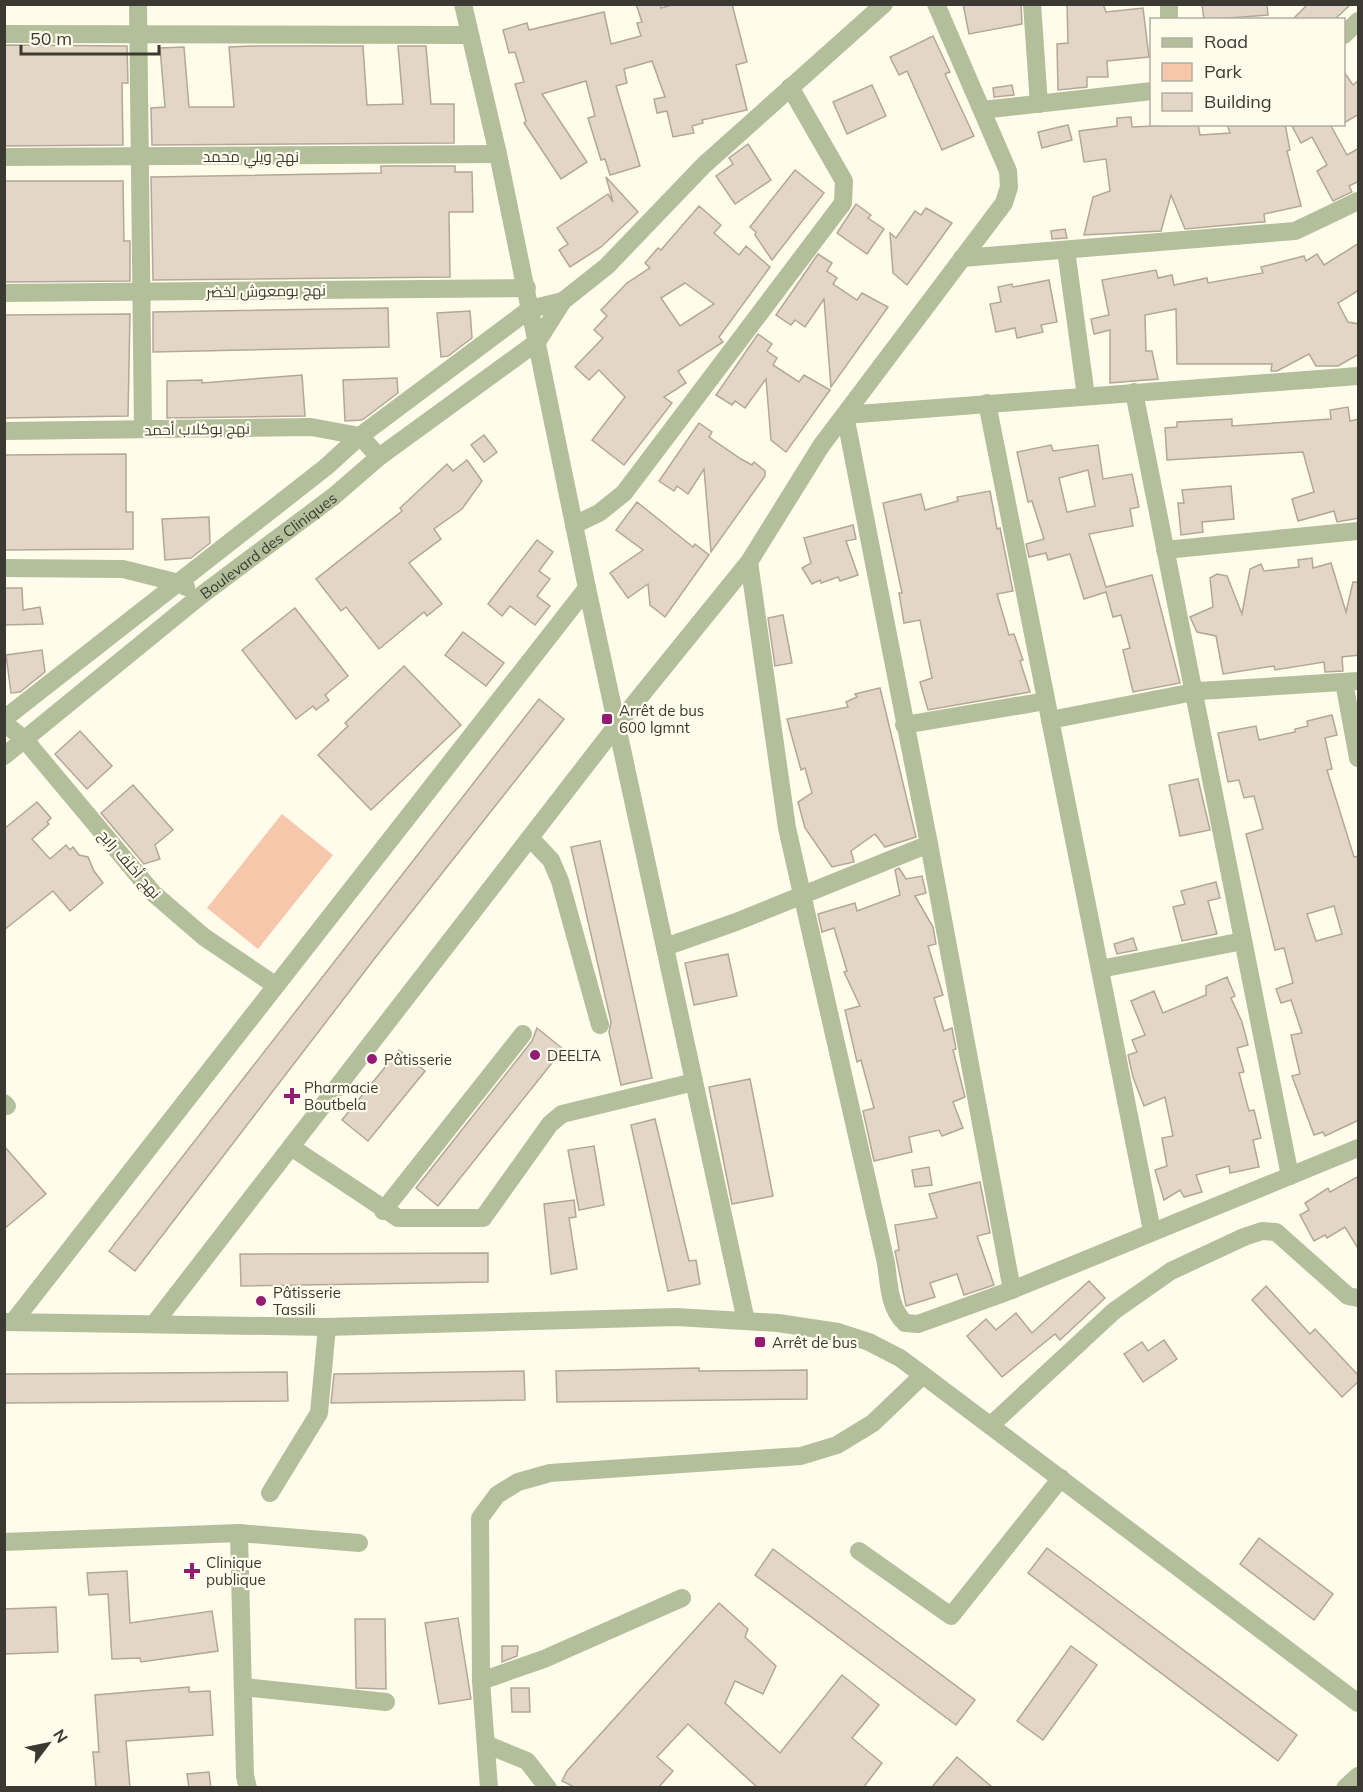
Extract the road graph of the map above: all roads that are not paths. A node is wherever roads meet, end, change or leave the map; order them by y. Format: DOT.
graph roads {
  1 [pos="138,4"];
  2 [pos="463,4"];
  3 [pos="884,4"];
  4 [pos="936,4"];
  5 [pos="1032,4"];
  6 [pos="1359,21"];
  7 [pos="4,33"];
  8 [pos="138,33"];
  9 [pos="1345,33"];
  10 [pos="470,35"];
  11 [pos="790,87"];
  12 [pos="1150,92"];
  13 [pos="1039,104"];
  14 [pos="982,110"];
  15 [pos="498,154"];
  16 [pos="140,157"];
  17 [pos="4,158"];
  18 [pos="1359,201"];
  19 [pos="1066,250"];
  20 [pos="962,258"];
  21 [pos="526,288"];
  22 [pos="4,292"];
  23 [pos="141,292"];
  24 [pos="563,301"];
  25 [pos="530,309"];
  26 [pos="537,342"];
  27 [pos="1359,376"];
  28 [pos="1134,392"];
  29 [pos="1086,396"];
  30 [pos="987,403"];
  31 [pos="845,415"];
  32 [pos="143,429"];
  33 [pos="4,431"];
  34 [pos="360,436"];
  35 [pos="379,457"];
  36 [pos="574,525"];
  37 [pos="1359,531"];
  38 [pos="1165,550"];
  39 [pos="749,562"];
  40 [pos="4,568"];
  41 [pos="179,583"];
  42 [pos="587,588"];
  43 [pos="199,597"];
  44 [pos="1351,682"];
  45 [pos="1193,692"];
  46 [pos="1046,701"];
  47 [pos="1050,720"];
  48 [pos="4,721"];
  49 [pos="904,725"];
  50 [pos="617,726"];
  51 [pos="25,740"];
  52 [pos="4,756"];
  53 [pos="1359,758"];
  54 [pos="530,838"];
  55 [pos="929,844"];
  56 [pos="802,895"];
  57 [pos="1243,941"];
  58 [pos="665,947"];
  59 [pos="1100,969"];
  60 [pos="275,985"];
  61 [pos="600,1025"];
  62 [pos="523,1034"];
  63 [pos="694,1082"];
  64 [pos="291,1147"];
  65 [pos="1359,1148"];
  66 [pos="1290,1176"];
  67 [pos="383,1211"];
  68 [pos="1152,1231"];
  69 [pos="1012,1290"];
  70 [pos="1359,1298"];
  71 [pos="746,1321"];
  72 [pos="9,1322"];
  73 [pos="154,1324"];
  74 [pos="327,1327"];
  75 [pos="923,1375"];
  76 [pos="991,1425"];
  77 [pos="1061,1478"];
  78 [pos="270,1492"];
  79 [pos="239,1533"];
  80 [pos="4,1542"];
  81 [pos="359,1543"];
  82 [pos="859,1551"];
  83 [pos="682,1598"];
  84 [pos="481,1681"];
  85 [pos="243,1687"];
  86 [pos="386,1702"];
  87 [pos="1359,1703"];
  88 [pos="488,1745"];
  89 [pos="1359,1776"];
  90 [pos="248,1788"];
  91 [pos="489,1788"];
  92 [pos="548,1788"];
  93 [pos="1346,1788"];
  1 -- 8 [label="street"];
  2 -- 10 [label="street"];
  3 -- 11 [label="street"];
  4 -- 14 [label="street"];
  5 -- 13 [label="street"];
  6 -- 9 [label="street"];
  7 -- 8 [label="street"];
  8 -- 10 [label="street"];
  8 -- 16 [label="street"];
  10 -- 15 [label="street"];
  11 -- 24 [label="street"];
  11 -- 36 [label="street"];
  12 -- 13 [label="street"];
  13 -- 14 [label="street"];
  14 -- 20 [label="street"];
  15 -- 16 [label="street, نهج ويلي محمد"];
  15 -- 21 [label="street"];
  16 -- 17 [label="street, نهج ويلي محمد"];
  16 -- 23 [label="street"];
  18 -- 19 [label="street"];
  19 -- 20 [label="street"];
  19 -- 29 [label="street"];
  20 -- 31 [label="street"];
  21 -- 23 [label="street, نهج بومعوش لخضر"];
  21 -- 25 [label="street"];
  22 -- 23 [label="street, نهج بومعوش لخضر"];
  23 -- 32 [label="street"];
  24 -- 25 [label="street"];
  24 -- 26 [label="street"];
  25 -- 26 [label="street"];
  25 -- 34 [label="street, Boulevard des Cliniques"];
  26 -- 35 [label="street, Boulevard des Cliniques"];
  26 -- 36 [label="street"];
  27 -- 28 [label="street"];
  28 -- 29 [label="street"];
  28 -- 38 [label="street"];
  29 -- 30 [label="street"];
  30 -- 31 [label="street"];
  30 -- 46 [label="street"];
  31 -- 39 [label="street"];
  31 -- 49 [label="street"];
  32 -- 33 [label="street, نهج بوكلاب أحمد"];
  32 -- 34 [label="street, نهج بوكلاب أحمد"];
  34 -- 35 [label="street"];
  34 -- 41 [label="street, Boulevard des Cliniques"];
  35 -- 43 [label="street, Boulevard des Cliniques"];
  36 -- 42 [label="street"];
  37 -- 38 [label="street"];
  38 -- 45 [label="street"];
  39 -- 50 [label="street"];
  39 -- 56 [label="street"];
  40 -- 41 [label="street"];
  41 -- 43 [label="street"];
  41 -- 48 [label="street, Boulevard des Cliniques"];
  42 -- 50 [label="street"];
  42 -- 60 [label="street"];
  43 -- 51 [label="street, Boulevard des Cliniques"];
  44 -- 45 [label="street"];
  44 -- 53 [label="street"];
  45 -- 47 [label="street"];
  45 -- 57 [label="street"];
  46 -- 47 [label="street"];
  46 -- 49 [label="street"];
  47 -- 59 [label="street"];
  48 -- 51 [label="street, نهج أخلف رابح"];
  49 -- 55 [label="street"];
  50 -- 54 [label="street"];
  50 -- 58 [label="street"];
  51 -- 52 [label="street, Boulevard des Cliniques"];
  51 -- 60 [label="street, نهج أخلف رابح"];
  54 -- 61 [label="street"];
  54 -- 64 [label="street"];
  55 -- 56 [label="street"];
  55 -- 69 [label="street"];
  56 -- 58 [label="street"];
  56 -- 69 [label="street"];
  57 -- 59 [label="street"];
  57 -- 66 [label="street"];
  58 -- 63 [label="street"];
  59 -- 68 [label="street"];
  60 -- 72 [label="street"];
  62 -- 67 [label="street"];
  63 -- 67 [label="street"];
  63 -- 71 [label="street"];
  64 -- 67 [label="street"];
  64 -- 73 [label="street"];
  65 -- 66 [label="street"];
  66 -- 68 [label="street"];
  68 -- 69 [label="street"];
  70 -- 76 [label="street"];
  71 -- 74 [label="street"];
  71 -- 75 [label="street"];
  72 -- 73 [label="street"];
  73 -- 74 [label="street"];
  74 -- 78 [label="street"];
  75 -- 76 [label="street"];
  75 -- 84 [label="street"];
  76 -- 77 [label="street"];
  77 -- 82 [label="street"];
  77 -- 87 [label="street"];
  79 -- 80 [label="street"];
  79 -- 81 [label="street"];
  79 -- 85 [label="street"];
  83 -- 84 [label="street"];
  84 -- 88 [label="street"];
  85 -- 86 [label="street"];
  85 -- 90 [label="street"];
  88 -- 91 [label="street"];
  88 -- 92 [label="street"];
  89 -- 93 [label="street"];
}
